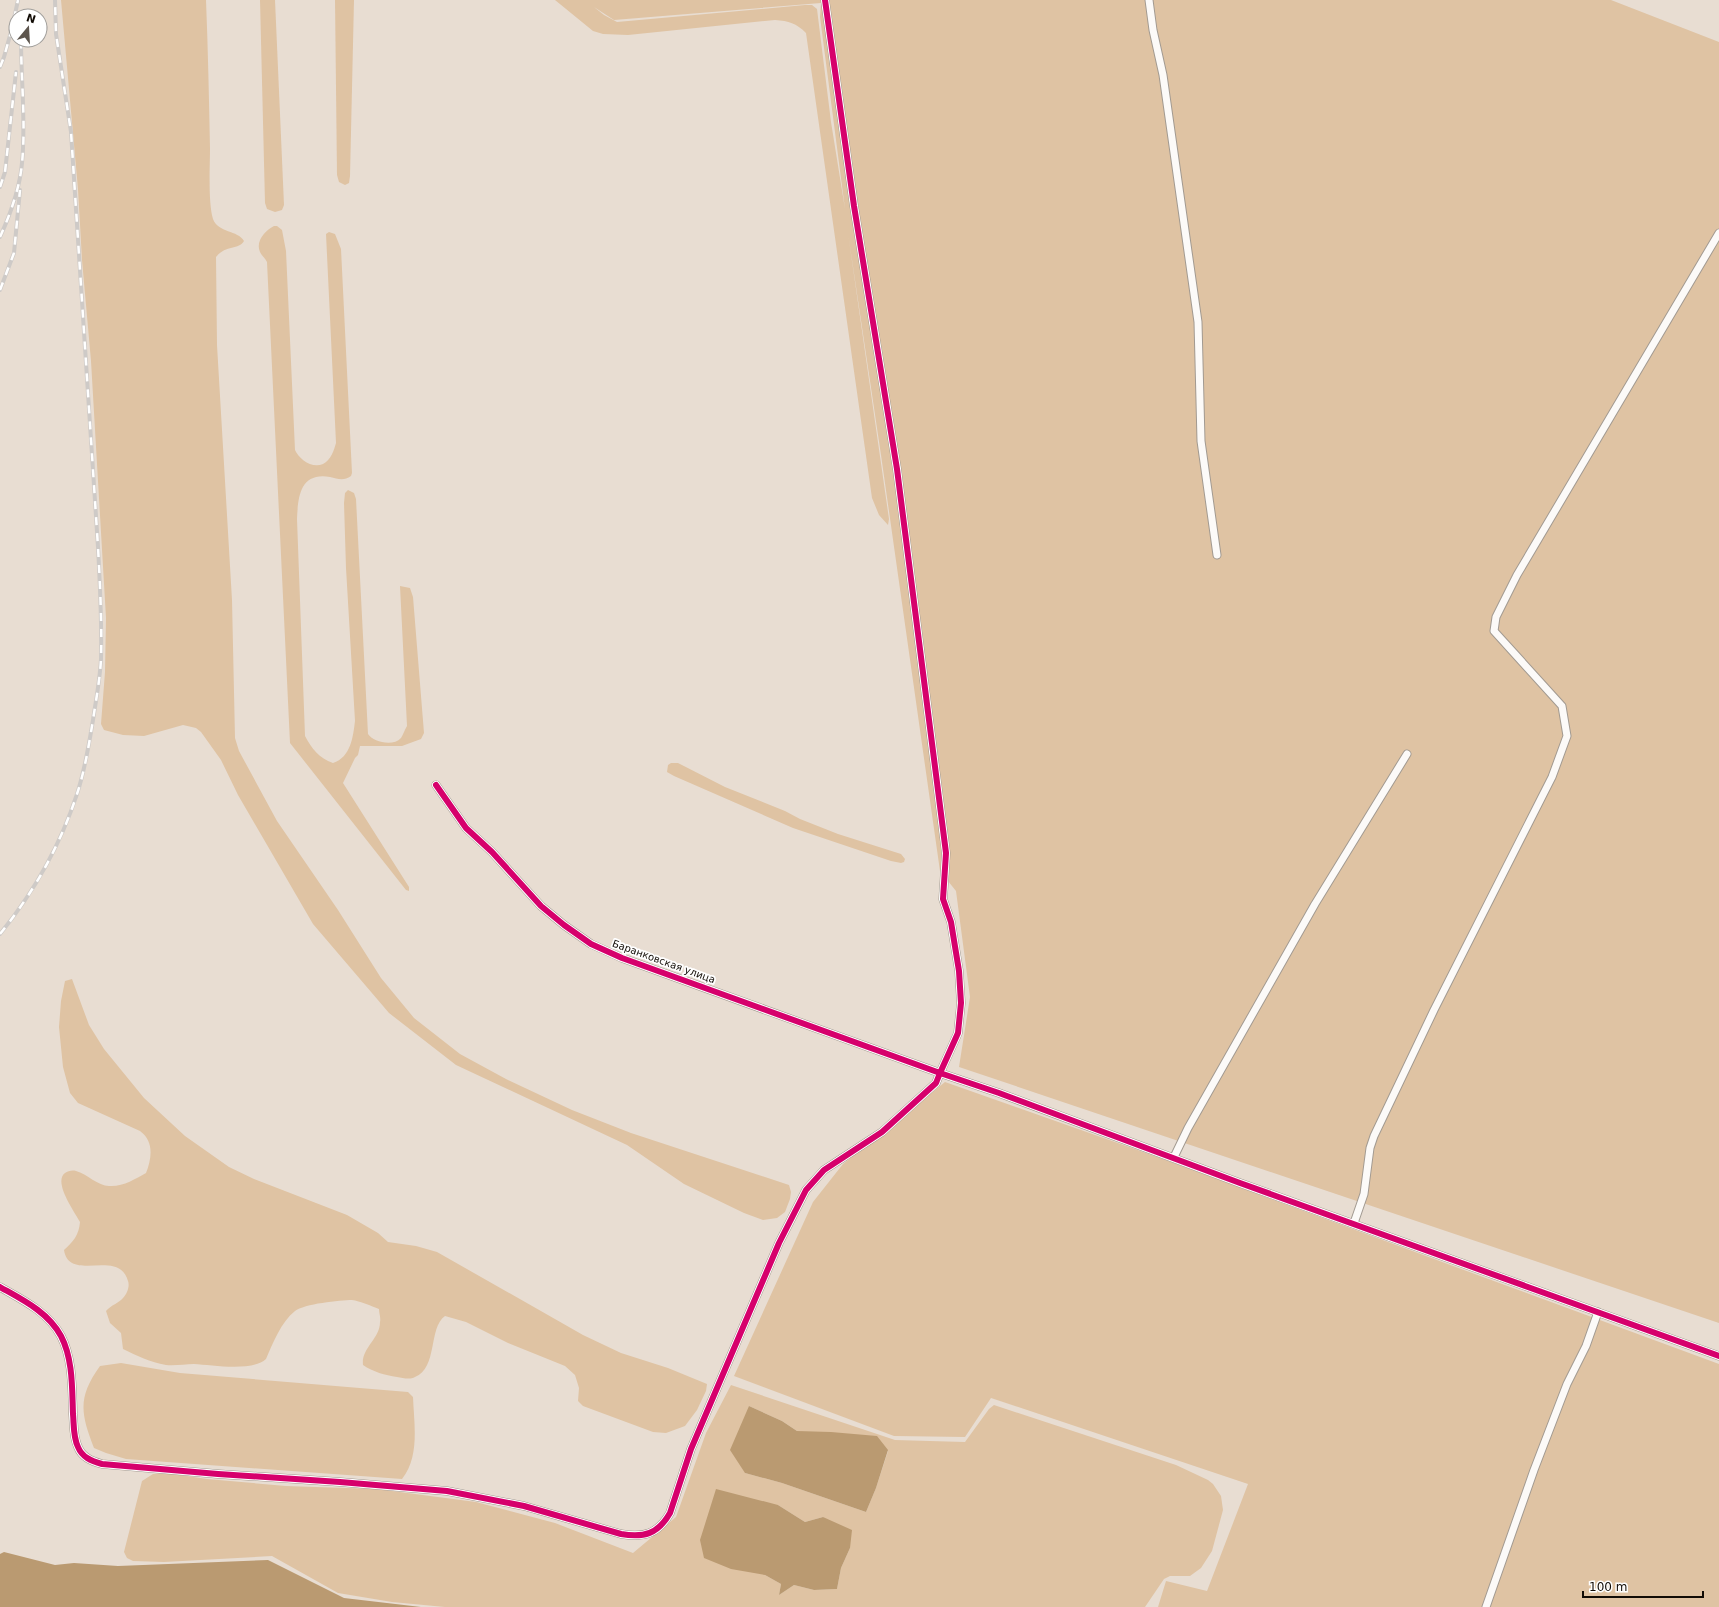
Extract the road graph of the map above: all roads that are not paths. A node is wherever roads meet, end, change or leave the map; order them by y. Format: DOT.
graph roads {
  1 [pos="825,0"];
  2 [pos="1149,0"];
  3 [pos="1719,233"];
  4 [pos="1217,555"];
  5 [pos="1407,754"];
  6 [pos="436,785"];
  7 [pos="940,1074"];
  8 [pos="1174,1157"];
  9 [pos="1354,1223"];
  10 [pos="0,1287"];
  11 [pos="1598,1312"];
  12 [pos="1719,1356"];
  13 [pos="1486,1607"];
  1 -- 7 [label="street"];
  2 -- 4 [label="street"];
  3 -- 9 [label="street"];
  5 -- 8 [label="street"];
  6 -- 7 [label="street, Баранковская улица"];
  7 -- 8 [label="street, Баранковская улица"];
  7 -- 10 [label="street"];
  8 -- 9 [label="street, Баранковская улица"];
  9 -- 11 [label="street, Баранковская улица"];
  11 -- 12 [label="street, Баранковская улица"];
  11 -- 13 [label="street"];
}
